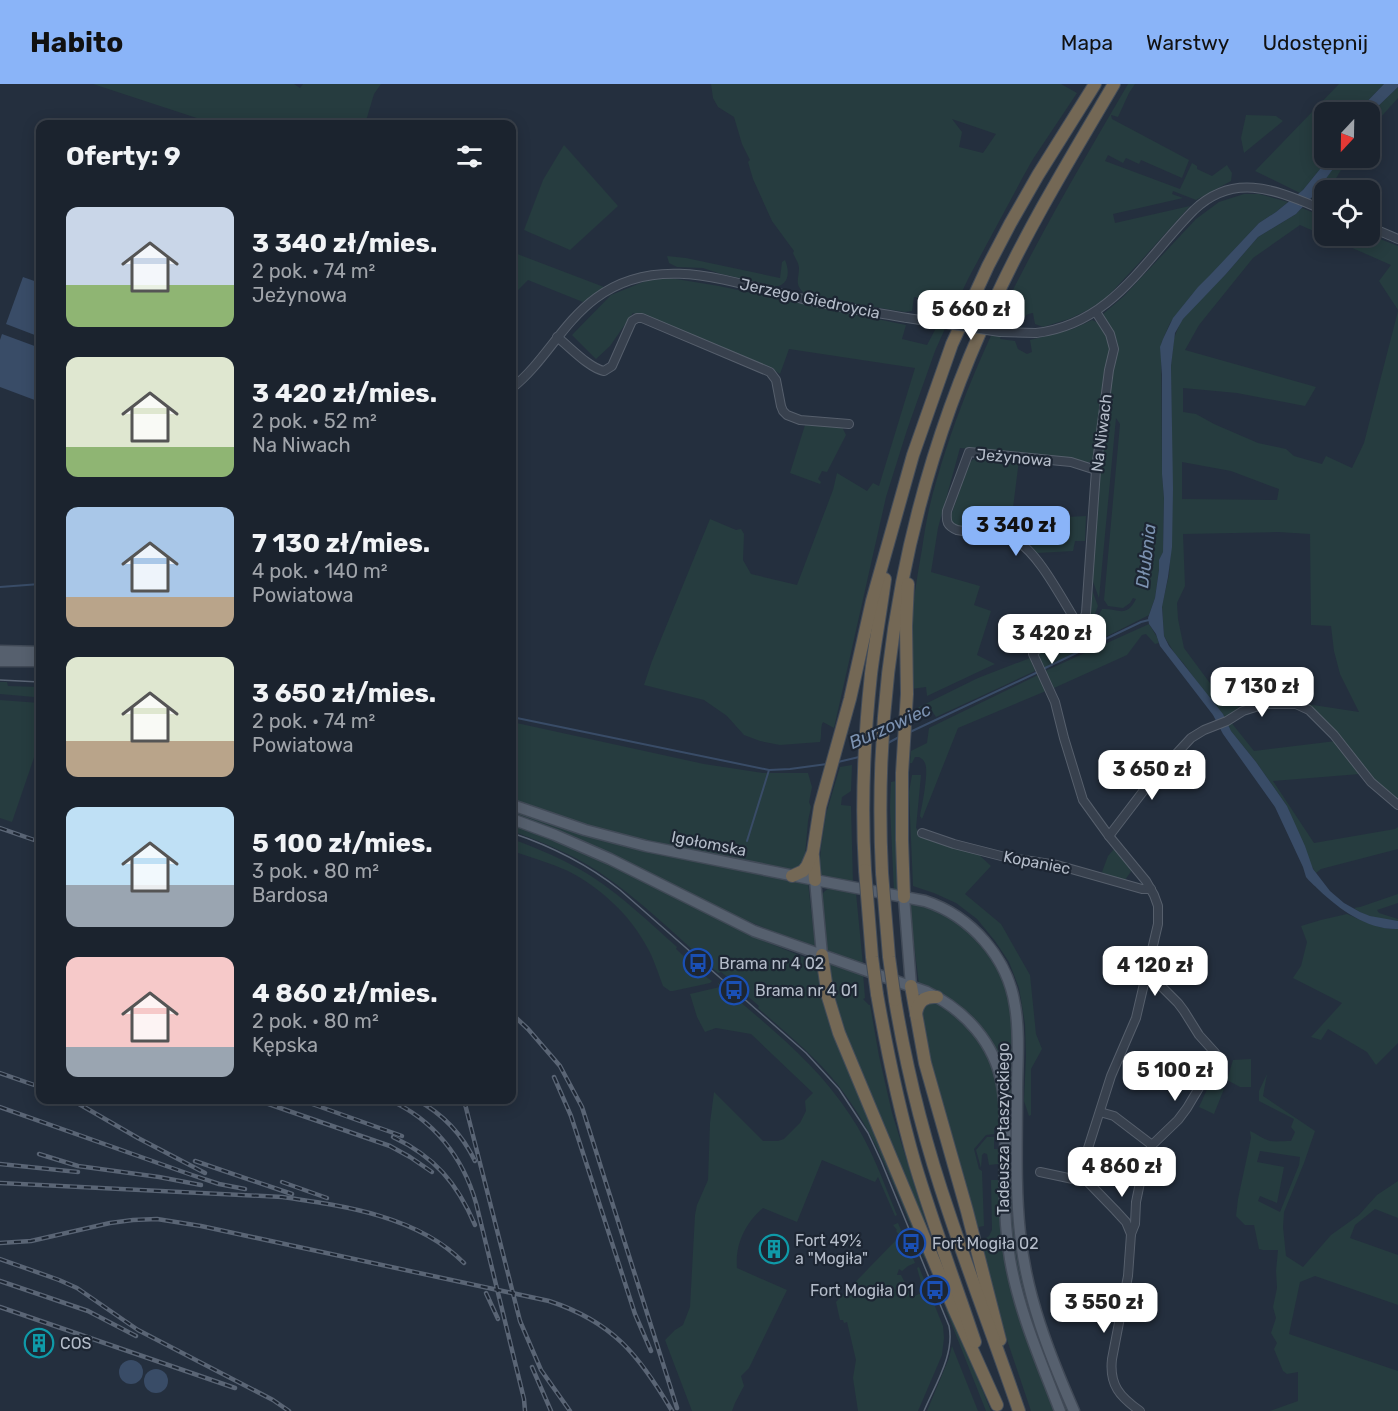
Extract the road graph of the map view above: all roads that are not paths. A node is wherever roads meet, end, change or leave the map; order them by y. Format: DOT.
graph roads {
  1 [pos="1095,84"];
  2 [pos="1114,84"];
  3 [pos="1314,206"];
  4 [pos="1380,232"];
  5 [pos="1398,239"];
  6 [pos="1096,312"];
  7 [pos="557,337"];
  8 [pos="516,385"];
  9 [pos="849,424"];
  10 [pos="1096,470"];
  11 [pos="890,539"];
  12 [pos="909,550"];
  13 [pos="1079,626"];
  14 [pos="0,651"];
  15 [pos="36,652"];
  16 [pos="0,661"];
  17 [pos="36,661"];
  18 [pos="1398,805"];
  19 [pos="516,806"];
  20 [pos="516,820"];
  21 [pos="922,833"];
  22 [pos="1109,836"];
  23 [pos="813,852"];
  24 [pos="792,876"];
  25 [pos="815,880"];
  26 [pos="1151,889"];
  27 [pos="904,897"];
  28 [pos="822,955"];
  29 [pos="1146,976"];
  30 [pos="911,986"];
  31 [pos="937,997"];
  32 [pos="916,1015"];
  33 [pos="1100,1112"];
  34 [pos="1152,1145"];
  35 [pos="1040,1172"];
  36 [pos="1084,1178"];
  37 [pos="1131,1234"];
  38 [pos="1008,1379"];
  39 [pos="998,1408"];
  40 [pos="1018,1411"];
  41 [pos="1060,1411"];
  42 [pos="1074,1411"];
  43 [pos="1140,1411"];
  1 -- 11 [label="highway"];
  2 -- 12 [label="highway"];
  3 -- 6 [label="street, Jerzego Giedroycia"];
  4 -- 5 [label="street"];
  6 -- 7 [label="street, Jerzego Giedroycia, bridge"];
  6 -- 10 [label="street, Na Niwach"];
  7 -- 8 [label="street, Jerzego Giedroycia"];
  7 -- 9 [label="street"];
  10 -- 13 [label="street, Na Niwach"];
  10 -- 13 [label="street, Jeżynowa"];
  11 -- 23 [label="highway"];
  11 -- 39 [label="highway, bridge"];
  12 -- 27 [label="highway"];
  12 -- 38 [label="highway, bridge"];
  13 -- 22 [label="street"];
  14 -- 15 [label="main road"];
  16 -- 17 [label="main road"];
  18 -- 22 [label="street"];
  19 -- 24 [label="main road, Igołomska"];
  20 -- 28 [label="main road"];
  21 -- 26 [label="street, Kopaniec"];
  22 -- 26 [label="street"];
  23 -- 24 [label="highway"];
  23 -- 25 [label="highway"];
  24 -- 25 [label="main road, Igołomska"];
  25 -- 27 [label="main road, Igołomska"];
  25 -- 28 [label="main road"];
  26 -- 29 [label="street"];
  27 -- 30 [label="main road"];
  27 -- 42 [label="main road, Tadeusza Ptaszyckiego"];
  28 -- 30 [label="main road, Tadeusza Ptaszyckiego"];
  28 -- 39 [label="highway"];
  29 -- 33 [label="street"];
  29 -- 34 [label="street"];
  30 -- 31 [label="main road, Tadeusza Ptaszyckiego"];
  30 -- 32 [label="highway"];
  31 -- 32 [label="highway"];
  31 -- 41 [label="main road, Tadeusza Ptaszyckiego"];
  32 -- 38 [label="highway"];
  33 -- 34 [label="street"];
  33 -- 36 [label="street"];
  34 -- 37 [label="street"];
  35 -- 36 [label="street"];
  36 -- 37 [label="street"];
  37 -- 43 [label="street"];
  38 -- 40 [label="highway"];
}
